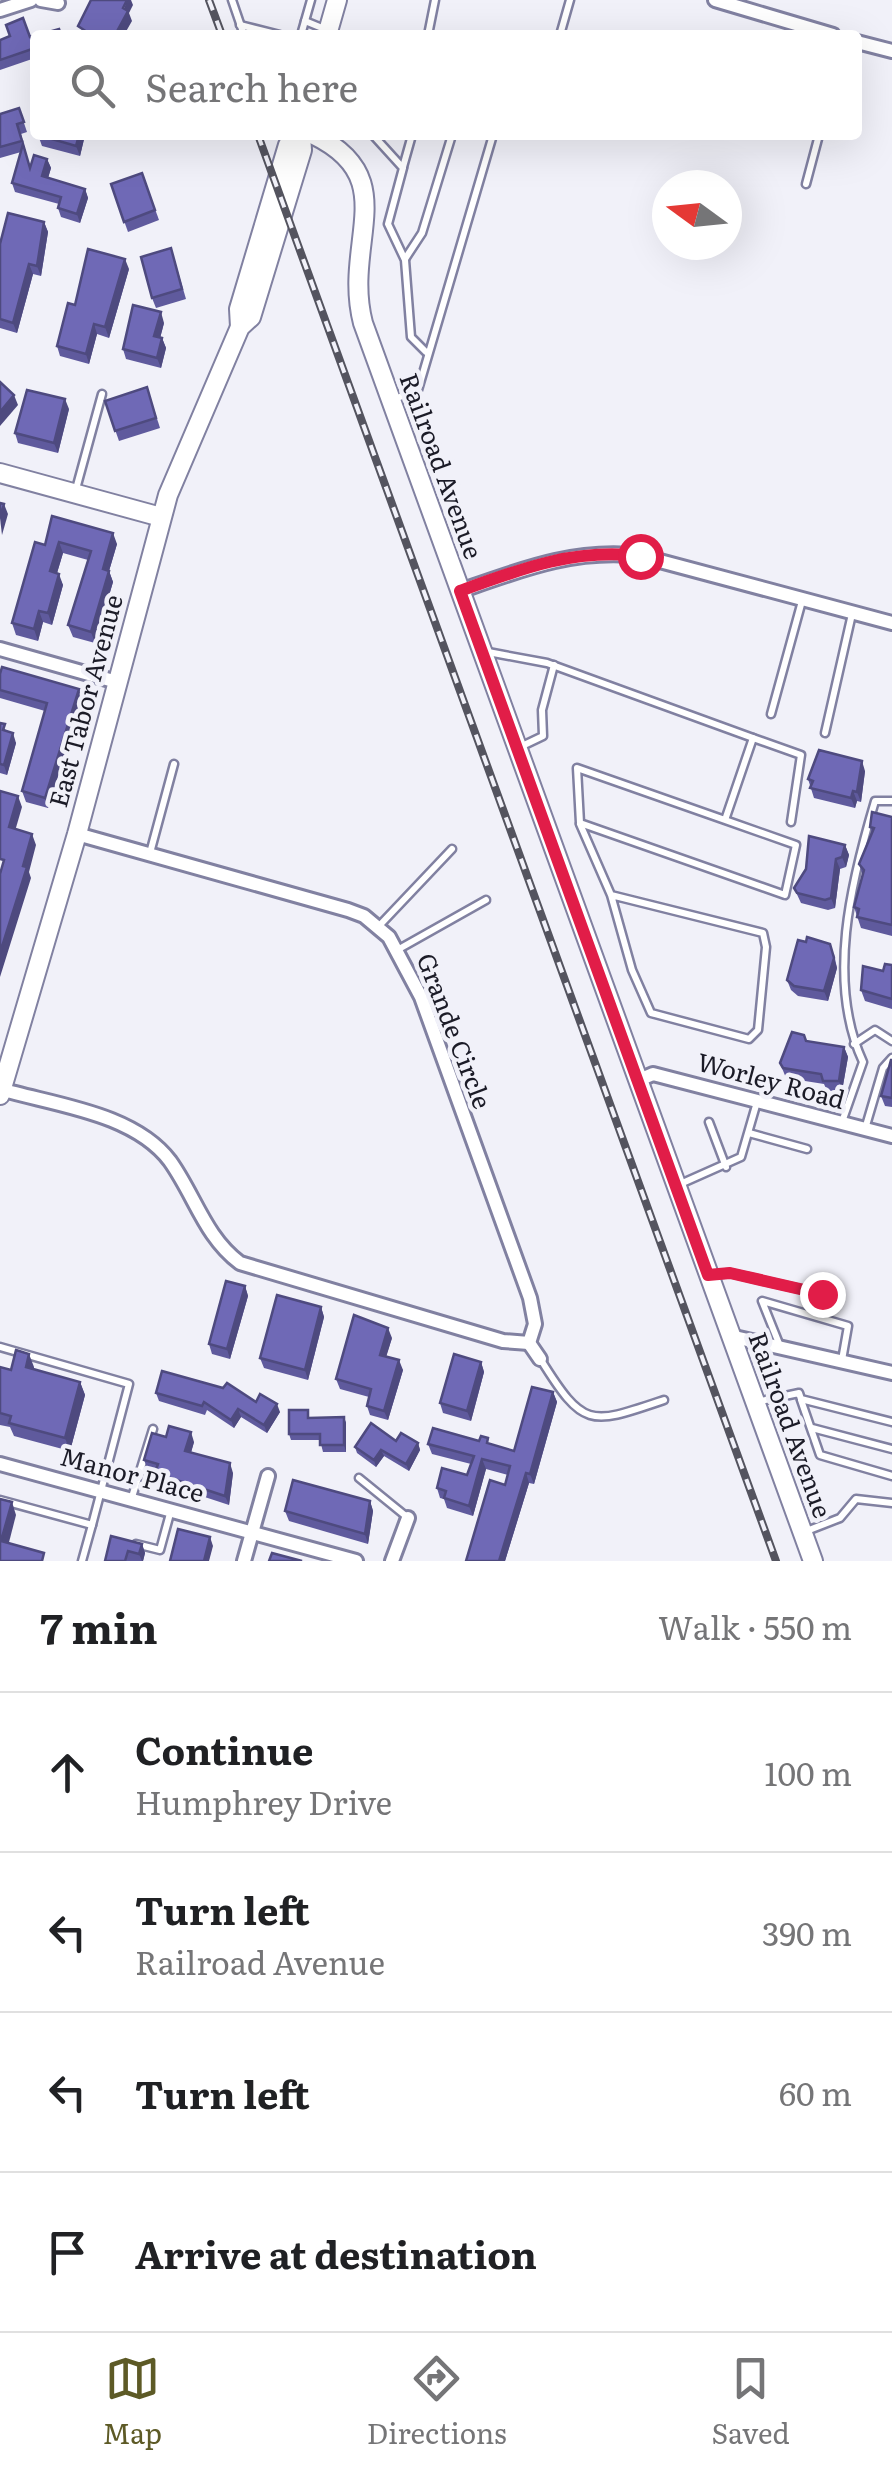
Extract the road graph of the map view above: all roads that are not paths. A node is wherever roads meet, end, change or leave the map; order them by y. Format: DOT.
graph roads {
  1 [pos="31,0"];
  2 [pos="41,0"];
  3 [pos="232,0"];
  4 [pos="311,0"];
  5 [pos="337,0"];
  6 [pos="435,0"];
  7 [pos="570,0"];
  8 [pos="715,0"];
  9 [pos="58,2"];
  10 [pos="0,10"];
  11 [pos="305,21"];
  12 [pos="240,25"];
  13 [pos="242,30"];
  14 [pos="260,30"];
  15 [pos="302,30"];
  16 [pos="322,30"];
  17 [pos="329,30"];
  18 [pos="429,30"];
  19 [pos="561,30"];
  20 [pos="817,30"];
  21 [pos="862,43"];
  22 [pos="892,51"];
  23 [pos="294,140"];
  24 [pos="323,140"];
  25 [pos="378,140"];
  26 [pos="411,140"];
  27 [pos="450,140"];
  28 [pos="491,140"];
  29 [pos="818,140"];
  30 [pos="403,168"];
  31 [pos="806,184"];
  32 [pos="405,260"];
  33 [pos="426,352"];
  34 [pos="102,394"];
  35 [pos="391,400"];
  36 [pos="0,473"];
  37 [pos="75,493"];
  38 [pos="162,517"];
  39 [pos="460,591"];
  40 [pos="802,600"];
  41 [pos="853,613"];
  42 [pos="892,624"];
  43 [pos="0,649"];
  44 [pos="482,651"];
  45 [pos="554,665"];
  46 [pos="117,682"];
  47 [pos="771,714"];
  48 [pos="826,733"];
  49 [pos="753,738"];
  50 [pos="517,748"];
  51 [pos="174,764"];
  52 [pos="892,801"];
  53 [pos="725,820"];
  54 [pos="791,822"];
  55 [pos="580,823"];
  56 [pos="77,834"];
  57 [pos="452,849"];
  58 [pos="150,853"];
  59 [pos="611,895"];
  60 [pos="486,900"];
  61 [pos="379,926"];
  62 [pos="398,950"];
  63 [pos="892,1041"];
  64 [pos="854,1044"];
  65 [pos="892,1058"];
  66 [pos="639,1080"];
  67 [pos="0,1091"];
  68 [pos="758,1100"];
  69 [pos="709,1122"];
  70 [pos="842,1123"];
  71 [pos="865,1129"];
  72 [pos="749,1133"];
  73 [pos="892,1136"];
  74 [pos="807,1149"];
  75 [pos="726,1167"];
  76 [pos="676,1185"];
  77 [pos="708,1275"];
  78 [pos="822,1294"];
  79 [pos="730,1336"];
  80 [pos="528,1343"];
  81 [pos="0,1347"];
  82 [pos="780,1347"];
  83 [pos="540,1359"];
  84 [pos="842,1361"];
  85 [pos="892,1373"];
  86 [pos="801,1399"];
  87 [pos="664,1400"];
  88 [pos="755,1402"];
  89 [pos="892,1422"];
  90 [pos="811,1428"];
  91 [pos="154,1429"];
  92 [pos="892,1449"];
  93 [pos="0,1464"];
  94 [pos="268,1476"];
  95 [pos="892,1476"];
  96 [pos="360,1478"];
  97 [pos="103,1490"];
  98 [pos="132,1497"];
  99 [pos="0,1500"];
  100 [pos="892,1503"];
  101 [pos="172,1508"];
  102 [pos="408,1518"];
  103 [pos="92,1525"];
  104 [pos="253,1530"];
  105 [pos="802,1532"];
  106 [pos="120,1540"];
  107 [pos="394,1560"];
  108 [pos="82,1561"];
  109 [pos="244,1561"];
  110 [pos="356,1561"];
  111 [pos="813,1561"];
  1 -- 10 [label="street"];
  2 -- 9 [label="street"];
  3 -- 12 [label="lane"];
  4 -- 11 [label="lane"];
  5 -- 17 [label="main road"];
  6 -- 18 [label="lane"];
  7 -- 19 [label="lane"];
  8 -- 20 [label="street"];
  11 -- 15 [label="lane"];
  11 -- 16 [label="lane"];
  12 -- 13 [label="lane"];
  12 -- 14 [label="lane"];
  21 -- 22 [label="street"];
  23 -- 38 [label="main road, East Tabor Avenue"];
  24 -- 35 [label="main road, Railroad Avenue"];
  25 -- 30 [label="lane"];
  26 -- 30 [label="lane"];
  27 -- 32 [label="lane"];
  28 -- 33 [label="lane"];
  29 -- 31 [label="lane"];
  30 -- 32 [label="lane"];
  32 -- 33 [label="lane"];
  33 -- 35 [label="lane"];
  34 -- 37 [label="lane"];
  35 -- 39 [label="main road, Railroad Avenue"];
  36 -- 37 [label="main road"];
  37 -- 38 [label="main road"];
  38 -- 46 [label="main road, East Tabor Avenue"];
  39 -- 40 [label="street"];
  39 -- 44 [label="main road, Railroad Avenue"];
  40 -- 41 [label="street"];
  40 -- 47 [label="lane"];
  41 -- 42 [label="street"];
  41 -- 48 [label="lane"];
  43 -- 46 [label="street"];
  44 -- 45 [label="lane"];
  44 -- 50 [label="main road, Railroad Avenue"];
  45 -- 49 [label="lane"];
  45 -- 50 [label="lane"];
  46 -- 56 [label="main road, East Tabor Avenue"];
  49 -- 53 [label="lane"];
  49 -- 54 [label="lane"];
  50 -- 66 [label="main road, Railroad Avenue"];
  51 -- 58 [label="lane"];
  52 -- 64 [label="lane"];
  53 -- 55 [label="lane"];
  53 -- 55 [label="lane"];
  55 -- 59 [label="lane"];
  56 -- 58 [label="street, Grande Circle"];
  56 -- 67 [label="main road, East Tabor Avenue"];
  57 -- 61 [label="lane"];
  58 -- 61 [label="street, Grande Circle"];
  59 -- 59 [label="lane"];
  60 -- 62 [label="lane"];
  61 -- 62 [label="street, Grande Circle"];
  62 -- 80 [label="street, Grande Circle"];
  63 -- 64 [label="lane"];
  64 -- 70 [label="lane"];
  65 -- 71 [label="lane"];
  66 -- 68 [label="street, Worley Road"];
  66 -- 76 [label="main road, Railroad Avenue"];
  67 -- 80 [label="street"];
  68 -- 70 [label="street, Worley Road"];
  68 -- 72 [label="lane"];
  69 -- 75 [label="lane"];
  70 -- 71 [label="street, Worley Road"];
  71 -- 73 [label="street, Worley Road"];
  72 -- 74 [label="lane"];
  72 -- 75 [label="lane"];
  75 -- 76 [label="lane"];
  76 -- 77 [label="main road, Railroad Avenue"];
  77 -- 78 [label="lane"];
  77 -- 79 [label="main road, Railroad Avenue"];
  79 -- 82 [label="street"];
  79 -- 88 [label="main road, Railroad Avenue"];
  80 -- 83 [label="street"];
  81 -- 97 [label="lane"];
  82 -- 84 [label="street"];
  82 -- 84 [label="lane"];
  83 -- 87 [label="lane"];
  84 -- 85 [label="street"];
  86 -- 88 [label="lane"];
  86 -- 89 [label="lane"];
  86 -- 90 [label="lane"];
  88 -- 105 [label="main road, Railroad Avenue"];
  90 -- 92 [label="lane"];
  90 -- 95 [label="lane"];
  91 -- 98 [label="lane"];
  93 -- 97 [label="street, Manor Place"];
  94 -- 104 [label="street"];
  96 -- 102 [label="lane"];
  97 -- 98 [label="street, Manor Place"];
  97 -- 103 [label="lane"];
  98 -- 101 [label="street, Manor Place"];
  99 -- 103 [label="lane"];
  100 -- 105 [label="lane"];
  101 -- 104 [label="street, Manor Place"];
  101 -- 106 [label="lane"];
  102 -- 107 [label="street"];
  103 -- 108 [label="lane"];
  104 -- 109 [label="street"];
  104 -- 110 [label="street, Manor Place"];
  105 -- 111 [label="main road, Railroad Avenue"];
}
